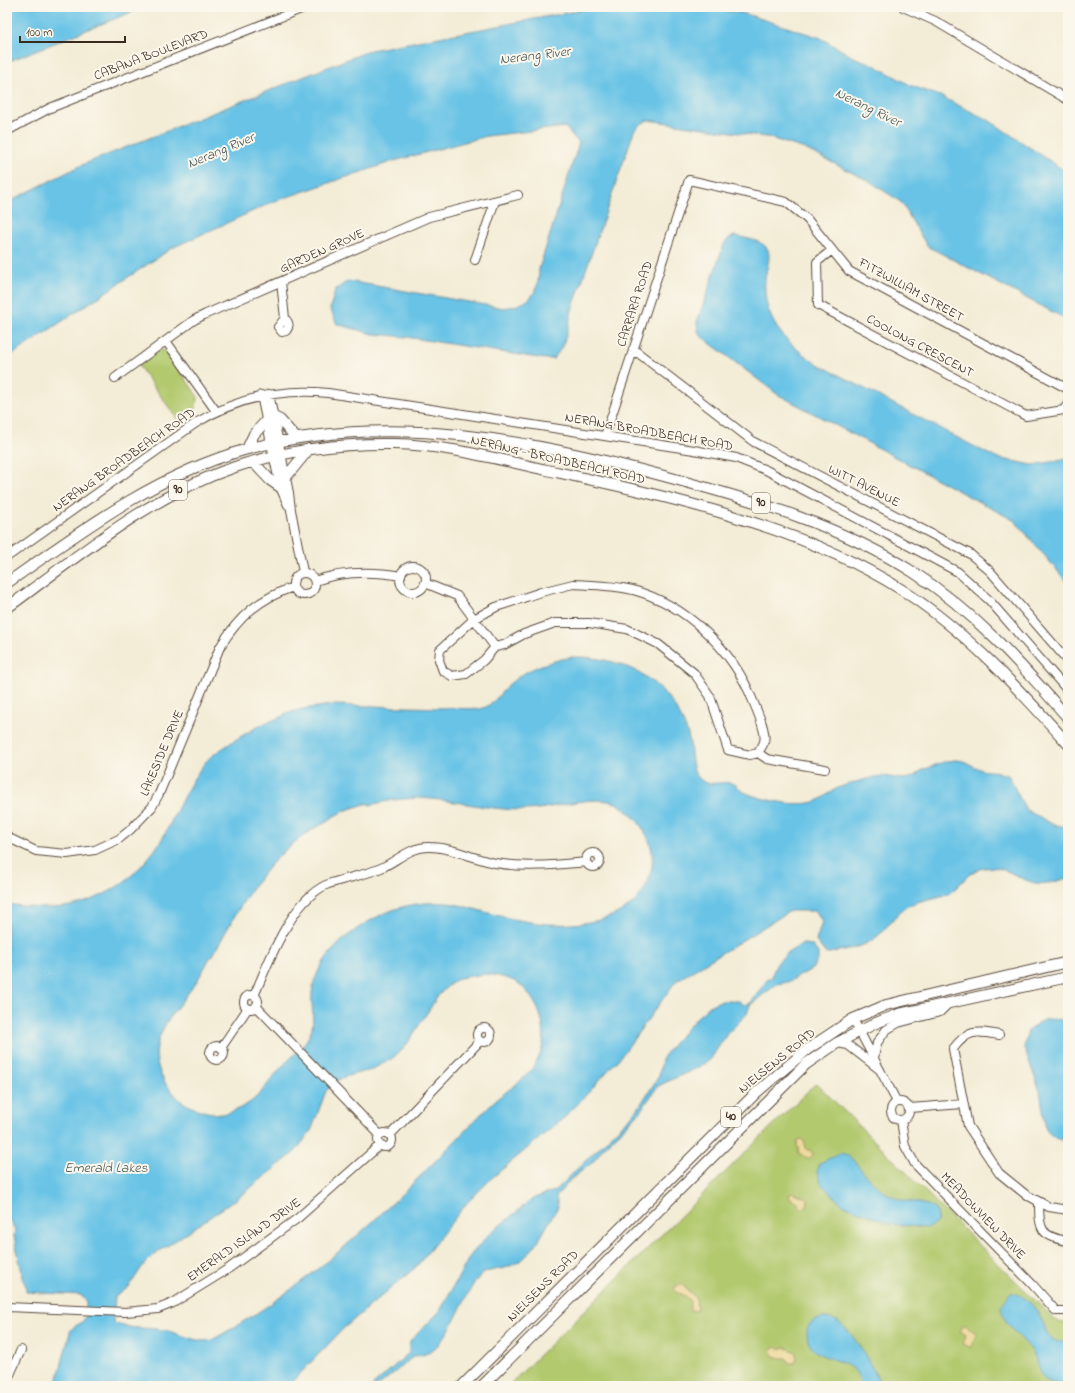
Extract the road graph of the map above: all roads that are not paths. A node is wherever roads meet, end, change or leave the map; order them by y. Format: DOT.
graph roads {
  1 [pos="306,7"];
  2 [pos="903,7"];
  3 [pos="1068,100"];
  4 [pos="7,131"];
  5 [pos="689,180"];
  6 [pos="518,195"];
  7 [pos="495,201"];
  8 [pos="832,250"];
  9 [pos="475,260"];
  10 [pos="281,282"];
  11 [pos="285,318"];
  12 [pos="166,341"];
  13 [pos="633,349"];
  14 [pos="114,378"];
  15 [pos="1068,389"];
  16 [pos="265,394"];
  17 [pos="1068,403"];
  18 [pos="216,412"];
  19 [pos="270,419"];
  20 [pos="605,436"];
  21 [pos="296,438"];
  22 [pos="275,442"];
  23 [pos="247,449"];
  24 [pos="309,450"];
  25 [pos="277,456"];
  26 [pos="253,462"];
  27 [pos="286,477"];
  28 [pos="280,487"];
  29 [pos="290,510"];
  30 [pos="7,557"];
  31 [pos="303,572"];
  32 [pos="401,576"];
  33 [pos="314,581"];
  34 [pos="7,583"];
  35 [pos="425,583"];
  36 [pos="293,587"];
  37 [pos="7,608"];
  38 [pos="474,619"];
  39 [pos="494,647"];
  40 [pos="1068,662"];
  41 [pos="1068,691"];
  42 [pos="1068,718"];
  43 [pos="1068,744"];
  44 [pos="758,753"];
  45 [pos="825,769"];
  46 [pos="7,837"];
  47 [pos="586,862"];
  48 [pos="1068,962"];
  49 [pos="1068,977"];
  50 [pos="254,996"];
  51 [pos="949,1003"];
  52 [pos="252,1007"];
  53 [pos="853,1019"];
  54 [pos="860,1030"];
  55 [pos="999,1034"];
  56 [pos="480,1041"];
  57 [pos="837,1042"];
  58 [pos="221,1048"];
  59 [pos="874,1058"];
  60 [pos="880,1070"];
  61 [pos="897,1102"];
  62 [pos="963,1104"];
  63 [pos="910,1108"];
  64 [pos="901,1120"];
  65 [pos="380,1135"];
  66 [pos="390,1135"];
  67 [pos="380,1145"];
  68 [pos="1040,1202"];
  69 [pos="1068,1210"];
  70 [pos="1068,1241"];
  71 [pos="7,1307"];
  72 [pos="1068,1311"];
  73 [pos="20,1350"];
  74 [pos="7,1381"];
  75 [pos="462,1386"];
  76 [pos="482,1386"];
  1 -- 4 [label="street, CABANA BOULEVARD"];
  2 -- 3 [label="street"];
  5 -- 8 [label="street, FITZWILLIAM STREET"];
  5 -- 13 [label="street, CARRARA ROAD"];
  6 -- 7 [label="street, GARDEN GROVE"];
  7 -- 9 [label="street"];
  7 -- 10 [label="street, GARDEN GROVE"];
  8 -- 15 [label="street, FITZWILLIAM STREET"];
  8 -- 17 [label="street, COOLONG CRESCENT"];
  10 -- 11 [label="street"];
  10 -- 12 [label="street, GARDEN GROVE"];
  12 -- 14 [label="street, GARDEN GROVE"];
  12 -- 18 [label="street"];
  13 -- 20 [label="street, CARRARA ROAD"];
  13 -- 40 [label="street, WITT AVENUE"];
  16 -- 18 [label="street, NERANG BROADBEACH ROAD"];
  16 -- 19 [label="street"];
  16 -- 20 [label="street, NERANG BROADBEACH ROAD"];
  18 -- 30 [label="street, NERANG BROADBEACH ROAD"];
  19 -- 21 [label="main road"];
  19 -- 22 [label="street"];
  19 -- 23 [label="main road"];
  20 -- 41 [label="street, NERANG BROADBEACH ROAD"];
  21 -- 22 [label="main road, NERANG - BROADBEACH ROAD / 90"];
  21 -- 42 [label="main road, NERANG - BROADBEACH ROAD / 90"];
  22 -- 23 [label="main road, NERANG - BROADBEACH ROAD / 90"];
  22 -- 25 [label="street"];
  23 -- 34 [label="main road, NERANG - BROADBEACH ROAD / 90"];
  24 -- 25 [label="main road, NERANG - BROADBEACH ROAD / 90"];
  24 -- 27 [label="main road"];
  24 -- 43 [label="main road, NERANG - BROADBEACH ROAD / 90"];
  25 -- 26 [label="main road, NERANG - BROADBEACH ROAD / 90"];
  25 -- 27 [label="street"];
  25 -- 28 [label="street"];
  26 -- 28 [label="main road"];
  26 -- 37 [label="main road, NERANG - BROADBEACH ROAD / 90"];
  27 -- 29 [label="street"];
  28 -- 29 [label="street"];
  29 -- 31 [label="street"];
  31 -- 33 [label="street"];
  31 -- 36 [label="street"];
  32 -- 33 [label="street"];
  32 -- 35 [label="street"];
  32 -- 35 [label="street"];
  33 -- 36 [label="street"];
  35 -- 38 [label="street"];
  36 -- 46 [label="street, LAKESIDE DRIVE"];
  38 -- 39 [label="street"];
  38 -- 39 [label="street"];
  38 -- 44 [label="street"];
  39 -- 44 [label="street"];
  44 -- 45 [label="street"];
  47 -- 50 [label="street"];
  48 -- 53 [label="main road, NIELSENS ROAD / 40"];
  49 -- 51 [label="main road, NIELSENS ROAD / 40"];
  50 -- 52 [label="street"];
  50 -- 52 [label="street"];
  51 -- 54 [label="main road, NIELSENS ROAD / 40"];
  51 -- 59 [label="street"];
  52 -- 58 [label="street"];
  52 -- 65 [label="street"];
  53 -- 54 [label="street"];
  53 -- 75 [label="main road, NIELSENS ROAD / 40"];
  54 -- 57 [label="main road, NIELSENS ROAD / 40"];
  54 -- 59 [label="street"];
  55 -- 62 [label="street"];
  56 -- 66 [label="street"];
  57 -- 60 [label="street"];
  57 -- 76 [label="main road, NIELSENS ROAD / 40"];
  59 -- 60 [label="street"];
  60 -- 61 [label="street"];
  61 -- 63 [label="street"];
  61 -- 64 [label="street"];
  62 -- 63 [label="street"];
  62 -- 68 [label="street"];
  63 -- 64 [label="street"];
  64 -- 72 [label="street, MEADOWVIEW DRIVE"];
  65 -- 66 [label="street"];
  65 -- 67 [label="street"];
  66 -- 67 [label="street"];
  67 -- 71 [label="street, EMERALD ISLAND DRIVE"];
  68 -- 69 [label="street"];
  68 -- 70 [label="street"];
  73 -- 74 [label="street"];
}
